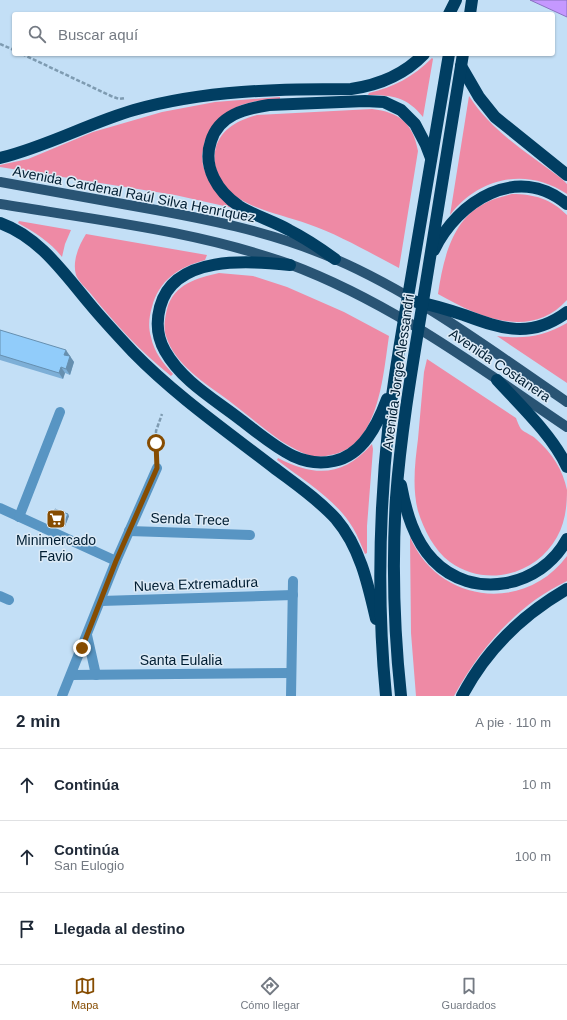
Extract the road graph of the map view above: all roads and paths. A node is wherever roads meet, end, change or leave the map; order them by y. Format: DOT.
graph roads {
  1 [pos="457,0"];
  2 [pos="472,0"];
  3 [pos="450,12"];
  4 [pos="455,12"];
  5 [pos="470,12"];
  6 [pos="0,44"];
  7 [pos="12,49"];
  8 [pos="26,56"];
  9 [pos="422,56"];
  10 [pos="448,59"];
  11 [pos="462,60"];
  12 [pos="125,98"];
  13 [pos="0,158"];
  14 [pos="431,158"];
  15 [pos="567,175"];
  16 [pos="0,182"];
  17 [pos="0,204"];
  18 [pos="567,204"];
  19 [pos="0,223"];
  20 [pos="335,259"];
  21 [pos="430,259"];
  22 [pos="290,265"];
  23 [pos="417,302"];
  24 [pos="567,312"];
  25 [pos="395,375"];
  26 [pos="497,380"];
  27 [pos="567,402"];
  28 [pos="60,412"];
  29 [pos="162,414"];
  30 [pos="567,427"];
  31 [pos="567,466"];
  32 [pos="157,468"];
  33 [pos="399,470"];
  34 [pos="0,508"];
  35 [pos="19,517"];
  36 [pos="129,531"];
  37 [pos="250,535"];
  38 [pos="567,539"];
  39 [pos="116,561"];
  40 [pos="293,581"];
  41 [pos="567,589"];
  42 [pos="293,595"];
  43 [pos="101,601"];
  44 [pos="87,635"];
  45 [pos="382,648"];
  46 [pos="291,673"];
  47 [pos="96,674"];
  48 [pos="71,675"];
  49 [pos="62,696"];
  50 [pos="291,696"];
  51 [pos="386,696"];
  52 [pos="402,696"];
  53 [pos="462,696"];
  1 -- 3 [label="highway"];
  1 -- 4 [label="highway"];
  2 -- 5 [label="highway"];
  6 -- 7 [label="path"];
  8 -- 12 [label="path"];
  9 -- 13 [label="highway"];
  10 -- 14 [label="highway, Avenida Jorge Alessandri"];
  11 -- 15 [label="highway"];
  11 -- 21 [label="highway, Avenida Jorge Alessandri"];
  14 -- 20 [label="highway"];
  14 -- 25 [label="highway, Avenida Jorge Alessandri"];
  16 -- 20 [label="main road, Avenida Cardenal Raúl Silva Henríquez"];
  17 -- 22 [label="main road"];
  18 -- 21 [label="highway"];
  19 -- 45 [label="highway"];
  20 -- 23 [label="main road, Avenida Cardenal Raúl Silva Henríquez"];
  21 -- 33 [label="highway, Avenida Jorge Alessandri"];
  22 -- 25 [label="highway"];
  22 -- 26 [label="main road, Avenida Costanera"];
  23 -- 24 [label="highway"];
  23 -- 27 [label="main road, Avenida Costanera"];
  25 -- 45 [label="highway, Avenida Jorge Alessandri"];
  26 -- 30 [label="main road, Avenida Costanera"];
  26 -- 31 [label="highway"];
  28 -- 35 [label="street"];
  29 -- 32 [label="path"];
  32 -- 36 [label="street"];
  33 -- 38 [label="highway"];
  33 -- 52 [label="highway, Avenida Jorge Alessandri"];
  34 -- 35 [label="street"];
  35 -- 39 [label="street"];
  36 -- 37 [label="street, Senda Trece"];
  36 -- 39 [label="street"];
  39 -- 43 [label="street"];
  40 -- 42 [label="street"];
  41 -- 53 [label="highway"];
  42 -- 43 [label="street, Nueva Extremadura"];
  42 -- 46 [label="street"];
  43 -- 44 [label="street"];
  44 -- 47 [label="street"];
  44 -- 48 [label="street"];
  45 -- 51 [label="highway, Avenida Jorge Alessandri"];
  46 -- 47 [label="street, Santa Eulalia"];
  46 -- 50 [label="street"];
  47 -- 48 [label="street, Santa Eulalia"];
  48 -- 49 [label="street"];
}
